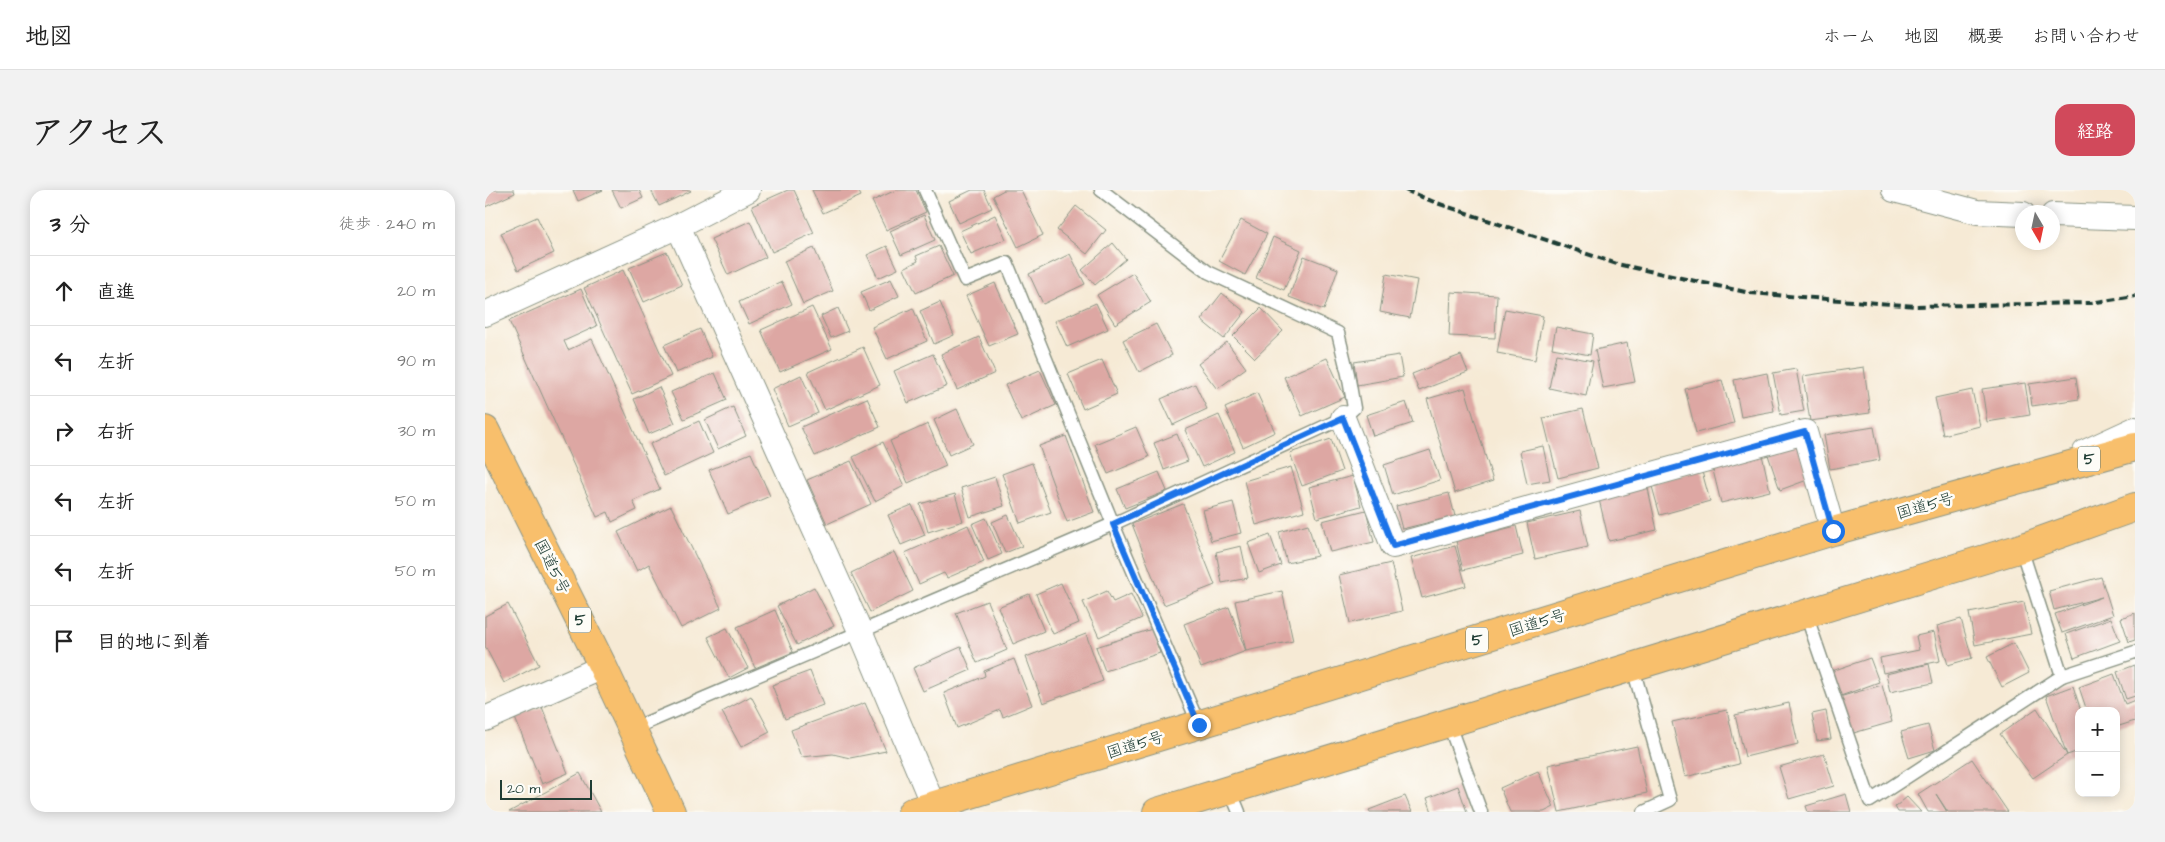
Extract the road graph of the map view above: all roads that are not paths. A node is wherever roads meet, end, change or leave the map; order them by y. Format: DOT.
graph roads {
  1 [pos="748,190"];
  2 [pos="925,190"];
  3 [pos="1101,190"];
  4 [pos="1894,190"];
  5 [pos="712,198"];
  6 [pos="2015,214"];
  7 [pos="2060,215"];
  8 [pos="2135,218"];
  9 [pos="678,226"];
  10 [pos="485,314"];
  11 [pos="1343,418"];
  12 [pos="2135,428"];
  13 [pos="485,430"];
  14 [pos="2135,447"];
  15 [pos="2043,472"];
  16 [pos="2135,507"];
  17 [pos="2135,518"];
  18 [pos="1113,524"];
  19 [pos="2078,528"];
  20 [pos="1833,531"];
  21 [pos="2021,548"];
  22 [pos="1806,614"];
  23 [pos="861,633"];
  24 [pos="2135,652"];
  25 [pos="603,667"];
  26 [pos="1633,668"];
  27 [pos="2062,676"];
  28 [pos="485,719"];
  29 [pos="1447,722"];
  30 [pos="1199,725"];
  31 [pos="632,729"];
  32 [pos="1234,801"];
  33 [pos="922,808"];
  34 [pos="671,812"];
  35 [pos="1157,812"];
  36 [pos="1481,812"];
  37 [pos="1644,812"];
  1 -- 5 [label="street"];
  2 -- 18 [label="lane"];
  3 -- 11 [label="lane"];
  4 -- 6 [label="street"];
  5 -- 9 [label="street"];
  7 -- 8 [label="street"];
  9 -- 10 [label="street"];
  9 -- 23 [label="street"];
  11 -- 18 [label="lane"];
  11 -- 20 [label="street"];
  12 -- 15 [label="street"];
  13 -- 25 [label="highway, 国道5号 / 5"];
  14 -- 15 [label="highway, 国道5号 / 5"];
  15 -- 20 [label="highway, 国道5号 / 5"];
  16 -- 19 [label="highway"];
  17 -- 19 [label="street"];
  18 -- 23 [label="lane"];
  18 -- 30 [label="lane"];
  19 -- 21 [label="highway"];
  20 -- 30 [label="highway, 国道5号 / 5"];
  21 -- 22 [label="highway"];
  21 -- 27 [label="lane"];
  22 -- 26 [label="highway"];
  22 -- 27 [label="lane"];
  23 -- 31 [label="lane"];
  23 -- 33 [label="street"];
  24 -- 27 [label="lane"];
  25 -- 28 [label="street"];
  25 -- 31 [label="highway, 国道5号 / 5"];
  26 -- 29 [label="highway"];
  26 -- 37 [label="lane"];
  29 -- 32 [label="highway"];
  29 -- 36 [label="lane"];
  30 -- 33 [label="highway, 国道5号 / 5"];
  31 -- 34 [label="highway, 国道5号 / 5"];
  32 -- 35 [label="highway"];
}
